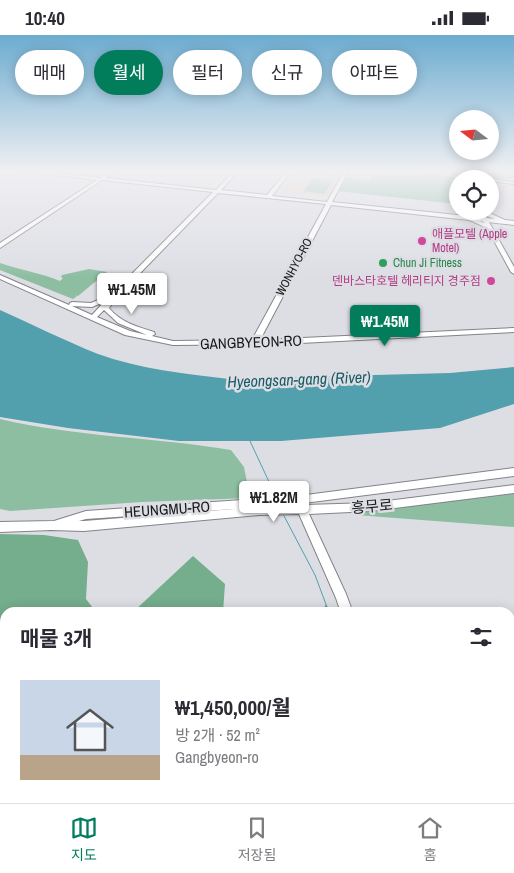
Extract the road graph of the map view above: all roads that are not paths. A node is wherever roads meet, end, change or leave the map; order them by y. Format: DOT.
graph roads {
  1 [pos="61,206"];
  2 [pos="201,206"];
  3 [pos="327,206"];
  4 [pos="356,206"];
  5 [pos="449,215"];
  6 [pos="499,219"];
  7 [pos="475,220"];
  8 [pos="486,220"];
  9 [pos="495,220"];
  10 [pos="505,221"];
  11 [pos="514,223"];
  12 [pos="490,227"];
  13 [pos="0,246"];
  14 [pos="514,272"];
  15 [pos="0,276"];
  16 [pos="112,296"];
  17 [pos="72,304"];
  18 [pos="92,315"];
  19 [pos="514,326"];
  20 [pos="153,335"];
  21 [pos="161,339"];
  22 [pos="256,340"];
  23 [pos="514,472"];
  24 [pos="514,489"];
  25 [pos="300,504"];
  26 [pos="0,527"];
  27 [pos="344,607"];
  1 -- 13 [label="street"];
  2 -- 16 [label="street"];
  3 -- 22 [label="street, WONHYO-RO"];
  4 -- 5 [label="street"];
  6 -- 10 [label="street"];
  7 -- 12 [label="street"];
  8 -- 12 [label="street"];
  9 -- 10 [label="street"];
  10 -- 11 [label="street"];
  10 -- 12 [label="street"];
  12 -- 14 [label="street"];
  15 -- 17 [label="street, GANGBYEON-RO"];
  15 -- 18 [label="street, GANGBYEON-RO"];
  16 -- 17 [label="street"];
  16 -- 18 [label="street"];
  16 -- 20 [label="street"];
  17 -- 18 [label="street, GANGBYEON-RO"];
  18 -- 20 [label="street, GANGBYEON-RO"];
  18 -- 21 [label="street, GANGBYEON-RO"];
  19 -- 22 [label="street, GANGBYEON-RO"];
  20 -- 21 [label="street, GANGBYEON-RO"];
  21 -- 22 [label="street, GANGBYEON-RO"];
  23 -- 25 [label="street"];
  24 -- 25 [label="street, 흥무로"];
  25 -- 26 [label="street, 흥무로"];
  25 -- 27 [label="street"];
}
